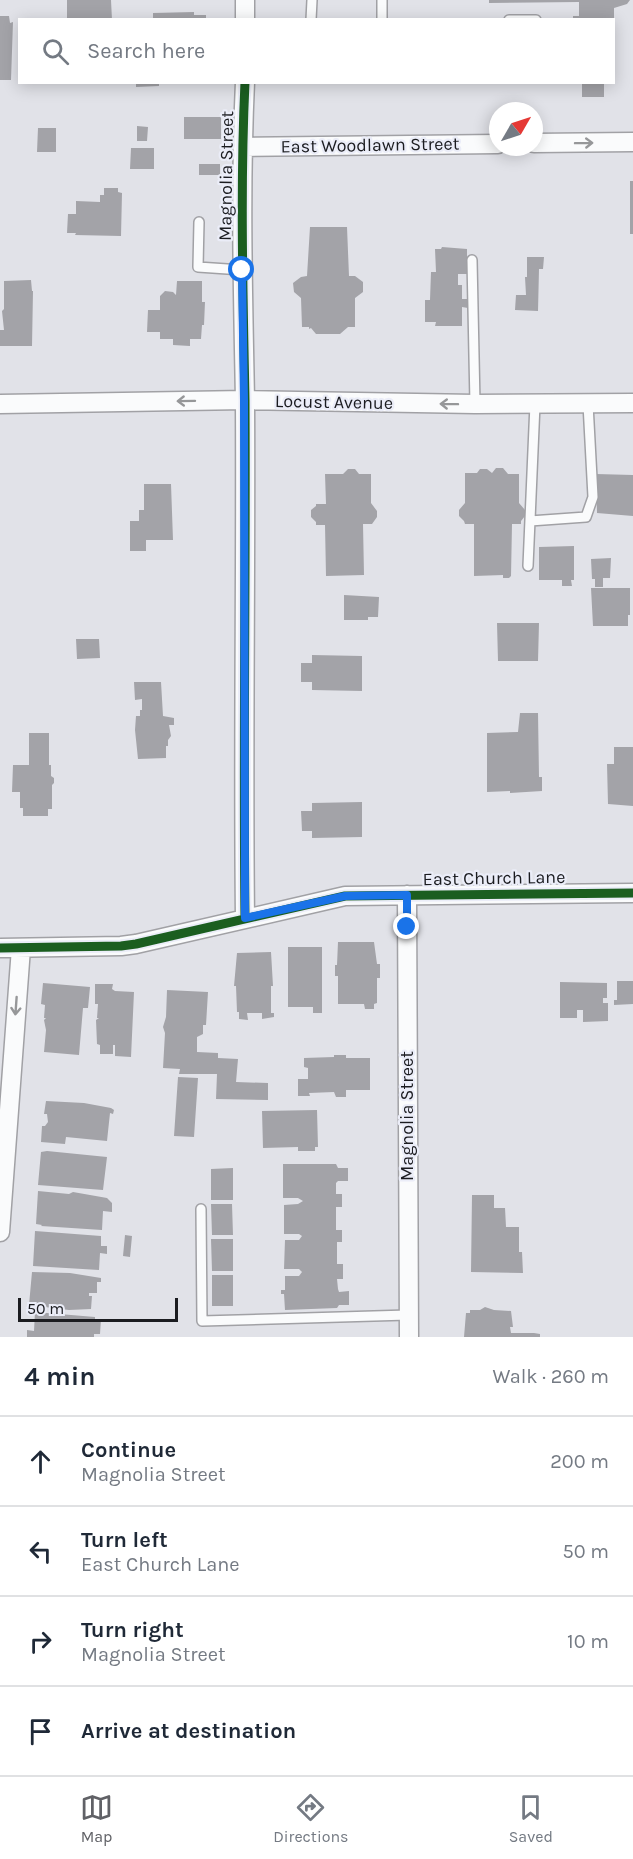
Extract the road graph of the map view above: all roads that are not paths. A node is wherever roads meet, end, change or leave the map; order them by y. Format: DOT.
graph roads {
  1 [pos="245,0"];
  2 [pos="312,0"];
  3 [pos="382,0"];
  4 [pos="245,18"];
  5 [pos="311,18"];
  6 [pos="382,18"];
  7 [pos="245,84"];
  8 [pos="633,142"];
  9 [pos="543,143"];
  10 [pos="489,144"];
  11 [pos="242,147"];
  12 [pos="199,222"];
  13 [pos="472,260"];
  14 [pos="242,270"];
  15 [pos="244,400"];
  16 [pos="633,403"];
  17 [pos="0,404"];
  18 [pos="475,404"];
  19 [pos="535,404"];
  20 [pos="588,404"];
  21 [pos="530,521"];
  22 [pos="528,566"];
  23 [pos="633,893"];
  24 [pos="407,895"];
  25 [pos="245,918"];
  26 [pos="0,948"];
  27 [pos="21,948"];
  28 [pos="201,1209"];
  29 [pos="0,1232"];
  30 [pos="408,1314"];
  31 [pos="409,1337"];
  1 -- 4 [label="street"];
  2 -- 5 [label="lane"];
  3 -- 6 [label="lane"];
  7 -- 11 [label="street, Magnolia Street"];
  9 -- 8 [label="street, one-way"];
  10 -- 11 [label="street, East Woodlawn Street"];
  11 -- 14 [label="street, Magnolia Street"];
  12 -- 14 [label="lane"];
  13 -- 18 [label="lane"];
  14 -- 15 [label="street, Magnolia Street"];
  15 -- 17 [label="street, Locust Avenue, one-way"];
  18 -- 15 [label="street, Locust Avenue, one-way"];
  15 -- 25 [label="street, Magnolia Street"];
  16 -- 20 [label="street, Locust Avenue"];
  18 -- 19 [label="street, Locust Avenue"];
  19 -- 20 [label="street, Locust Avenue"];
  19 -- 21 [label="lane"];
  20 -- 21 [label="lane"];
  21 -- 22 [label="lane"];
  23 -- 24 [label="street, East Church Lane"];
  24 -- 25 [label="street, East Church Lane"];
  24 -- 30 [label="street, Magnolia Street"];
  25 -- 27 [label="street, East Church Lane"];
  26 -- 27 [label="street, East Church Lane"];
  27 -- 29 [label="street, one-way"];
  28 -- 30 [label="lane"];
  30 -- 31 [label="street, Magnolia Street"];
}
